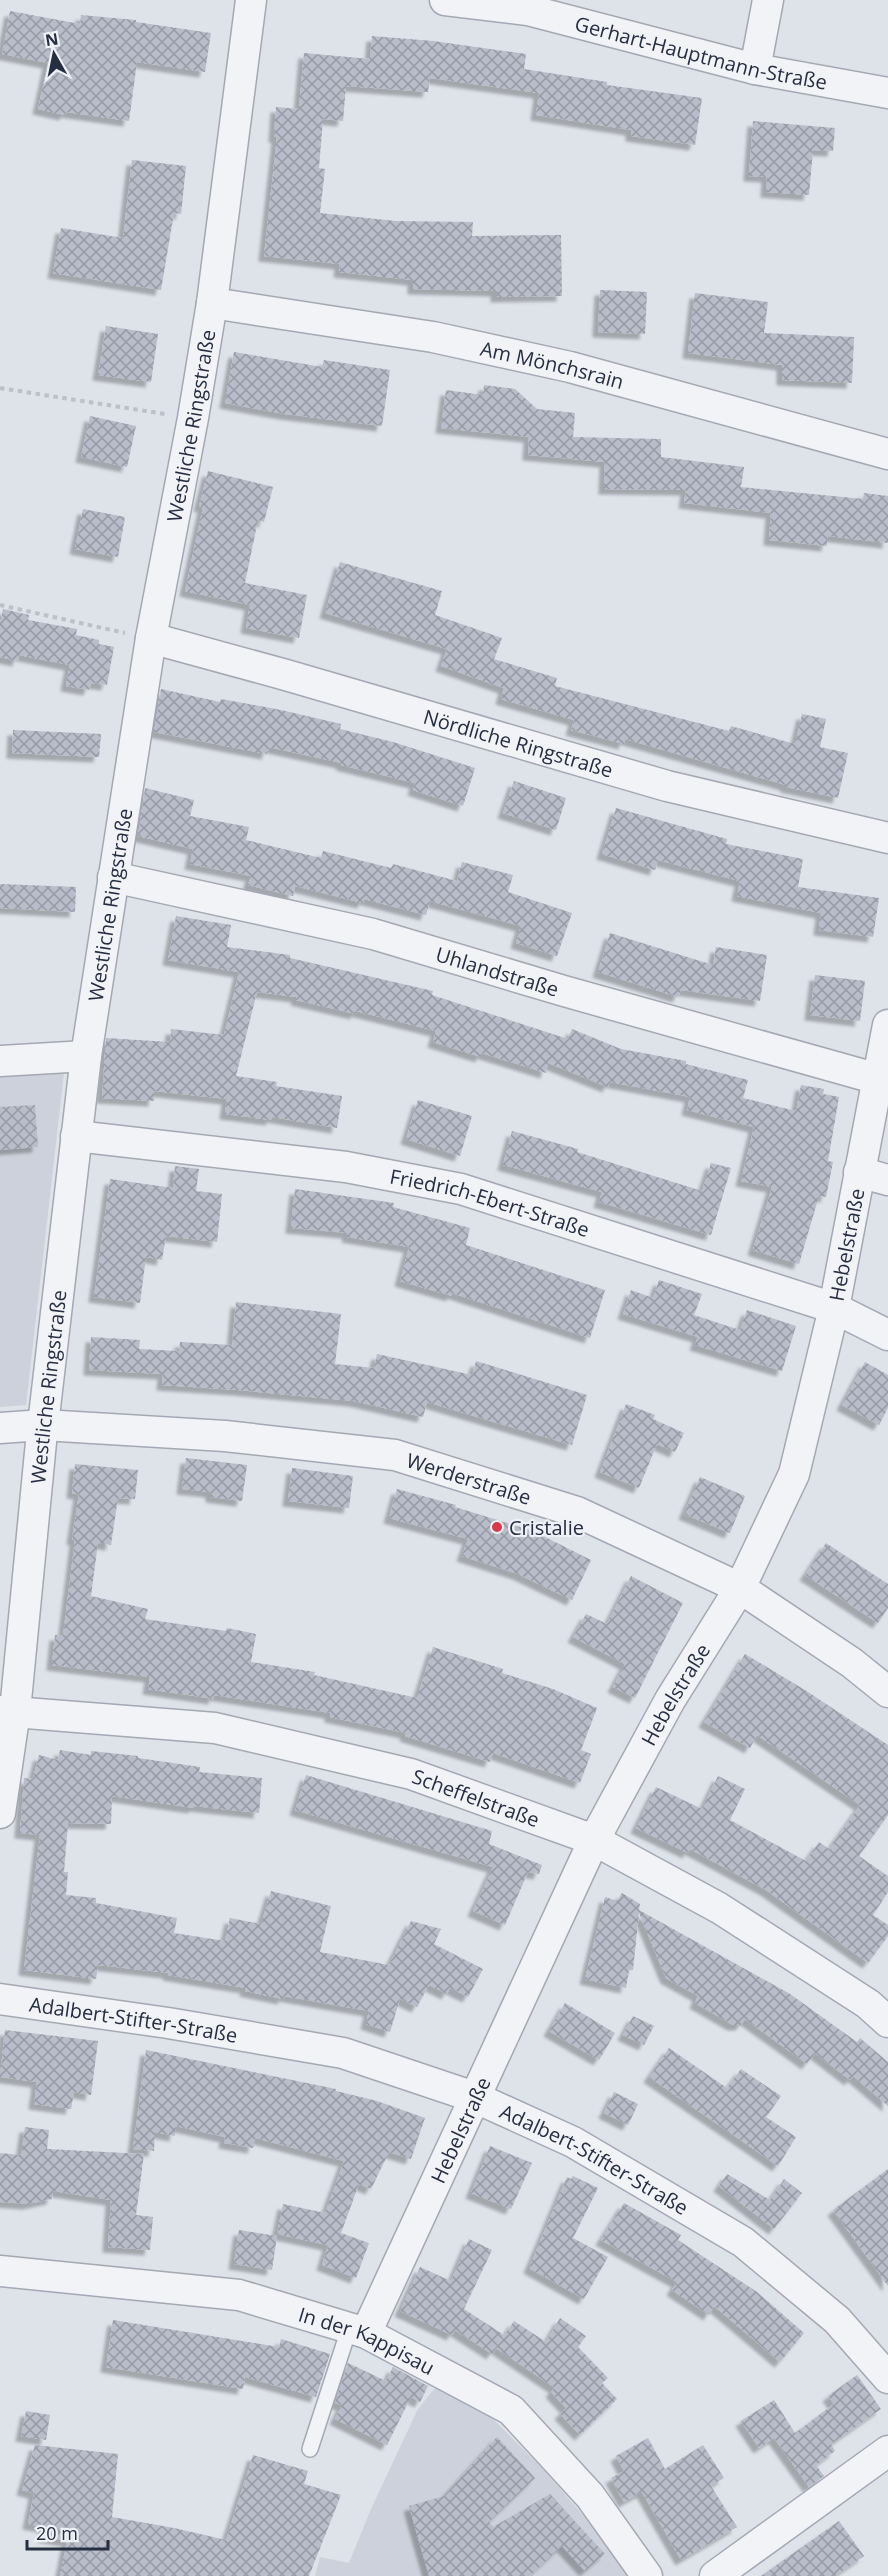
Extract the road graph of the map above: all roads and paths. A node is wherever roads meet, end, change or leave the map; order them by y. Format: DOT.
graph roads {
  1 [pos="251,0"];
  2 [pos="444,0"];
  3 [pos="768,0"];
  4 [pos="756,69"];
  5 [pos="888,93"];
  6 [pos="212,303"];
  7 [pos="0,388"];
  8 [pos="193,418"];
  9 [pos="888,454"];
  10 [pos="0,605"];
  11 [pos="151,638"];
  12 [pos="888,838"];
  13 [pos="113,877"];
  14 [pos="888,1025"];
  15 [pos="86,1056"];
  16 [pos="0,1061"];
  17 [pos="878,1079"];
  18 [pos="76,1136"];
  19 [pos="860,1172"];
  20 [pos="888,1180"];
  21 [pos="834,1308"];
  22 [pos="888,1335"];
  23 [pos="43,1425"];
  24 [pos="0,1428"];
  25 [pos="740,1588"];
  26 [pos="888,1692"];
  27 [pos="7,1711"];
  28 [pos="0,1813"];
  29 [pos="594,1840"];
  30 [pos="0,1999"];
  31 [pos="888,2022"];
  32 [pos="474,2097"];
  33 [pos="0,2271"];
  34 [pos="357,2331"];
  35 [pos="888,2378"];
  36 [pos="310,2449"];
  37 [pos="888,2451"];
  38 [pos="647,2576"];
  39 [pos="716,2576"];
  1 -- 6 [label="street, Westliche Ringstraße"];
  2 -- 4 [label="street, Gerhart-Hauptmann-Straße"];
  3 -- 4 [label="street"];
  4 -- 5 [label="street, Gerhart-Hauptmann-Straße"];
  6 -- 8 [label="street, Westliche Ringstraße"];
  6 -- 9 [label="street, Am Mönchsrain"];
  7 -- 8 [label="path"];
  8 -- 11 [label="street, Westliche Ringstraße"];
  10 -- 11 [label="path"];
  11 -- 12 [label="street, Nördliche Ringstraße"];
  11 -- 13 [label="street, Westliche Ringstraße"];
  13 -- 15 [label="street, Westliche Ringstraße"];
  13 -- 17 [label="street, Uhlandstraße"];
  14 -- 17 [label="street, Hebelstraße"];
  15 -- 16 [label="street"];
  15 -- 18 [label="street, Westliche Ringstraße"];
  17 -- 19 [label="street, Hebelstraße"];
  18 -- 21 [label="street, Friedrich-Ebert-Straße"];
  18 -- 23 [label="street, Westliche Ringstraße"];
  19 -- 20 [label="street"];
  19 -- 21 [label="street, Hebelstraße"];
  21 -- 22 [label="street, Friedrich-Ebert-Straße"];
  21 -- 25 [label="street, Hebelstraße"];
  23 -- 24 [label="street, Werderstraße"];
  23 -- 25 [label="street, Werderstraße"];
  23 -- 27 [label="street, Westliche Ringstraße"];
  25 -- 26 [label="street, Werderstraße"];
  25 -- 29 [label="street, Hebelstraße"];
  27 -- 28 [label="street, Westliche Ringstraße"];
  27 -- 29 [label="street, Scheffelstraße"];
  29 -- 31 [label="street, Scheffelstraße"];
  29 -- 32 [label="street, Hebelstraße"];
  30 -- 32 [label="street, Adalbert-Stifter-Straße"];
  32 -- 34 [label="street, Hebelstraße"];
  32 -- 35 [label="street, Adalbert-Stifter-Straße"];
  33 -- 34 [label="street, In der Kappisau"];
  34 -- 36 [label="lane"];
  34 -- 38 [label="street, In der Kappisau"];
  37 -- 39 [label="street"];
}
